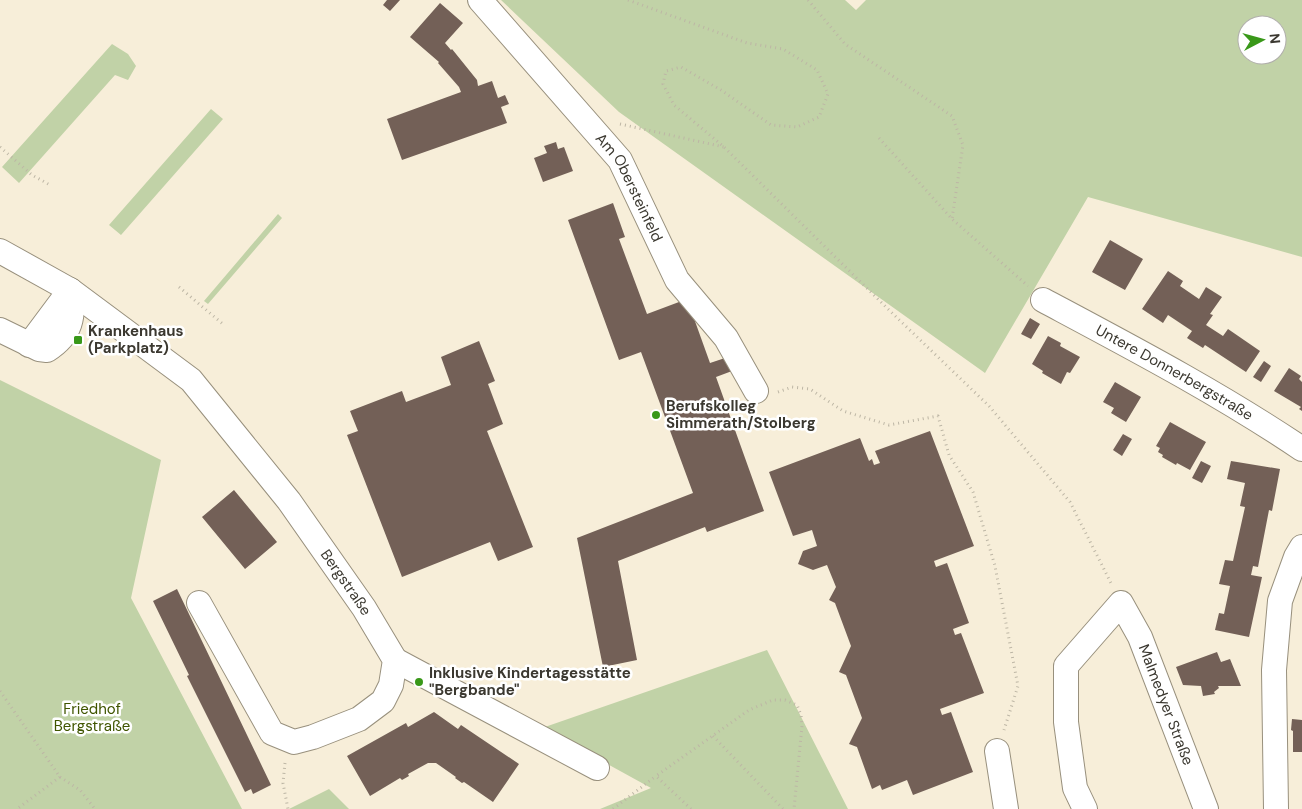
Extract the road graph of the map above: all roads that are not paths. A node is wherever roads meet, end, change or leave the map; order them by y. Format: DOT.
graph roads {
  1 [pos="480,0"];
  2 [pos="0,251"];
  3 [pos="70,290"];
  4 [pos="1043,300"];
  5 [pos="0,330"];
  6 [pos="756,391"];
  7 [pos="1302,449"];
  8 [pos="1302,547"];
  9 [pos="199,602"];
  10 [pos="395,660"];
  11 [pos="997,750"];
  12 [pos="597,768"];
  13 [pos="1006,809"];
  14 [pos="1085,809"];
  15 [pos="1206,809"];
  16 [pos="1276,809"];
  1 -- 6 [label="street, Am Obersteinfeld"];
  2 -- 3 [label="street, Bergstraße"];
  3 -- 5 [label="street"];
  3 -- 10 [label="street, Bergstraße"];
  4 -- 7 [label="street, Untere Donnerbergstraße"];
  8 -- 16 [label="street"];
  9 -- 10 [label="street"];
  10 -- 12 [label="street"];
  11 -- 13 [label="street"];
  14 -- 15 [label="street, Malmedyer Straße"];
}
